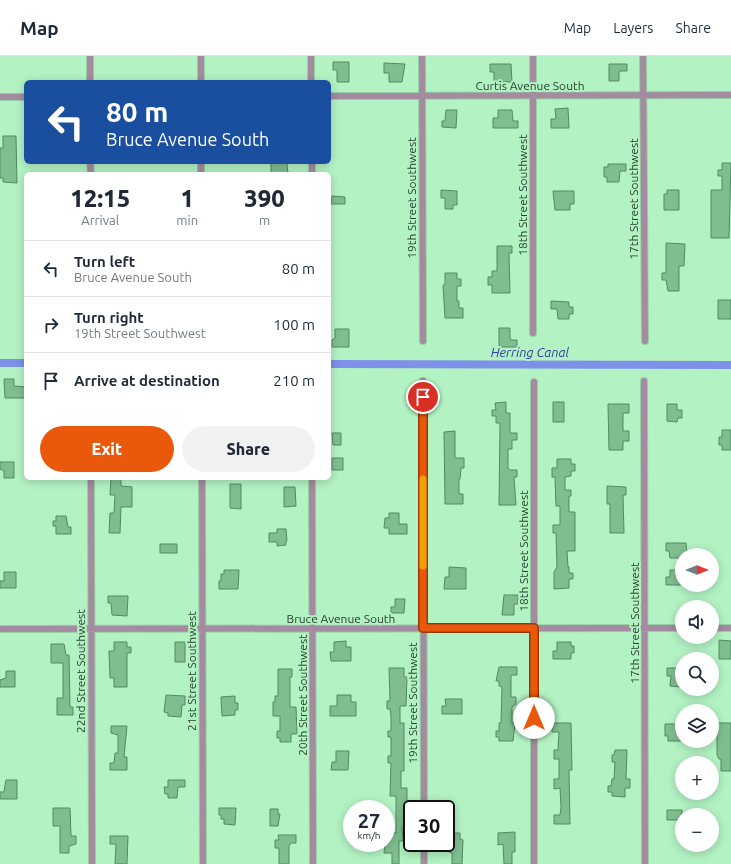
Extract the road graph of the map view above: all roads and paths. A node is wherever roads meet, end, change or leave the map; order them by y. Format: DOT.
graph roads {
  1 [pos="90,56"];
  2 [pos="201,56"];
  3 [pos="311,56"];
  4 [pos="422,56"];
  5 [pos="532,56"];
  6 [pos="644,56"];
  7 [pos="90,80"];
  8 [pos="201,80"];
  9 [pos="311,80"];
  10 [pos="644,95"];
  11 [pos="731,95"];
  12 [pos="331,96"];
  13 [pos="422,96"];
  14 [pos="533,96"];
  15 [pos="0,97"];
  16 [pos="24,97"];
  17 [pos="534,333"];
  18 [pos="422,341"];
  19 [pos="645,342"];
  20 [pos="423,381"];
  21 [pos="534,382"];
  22 [pos="644,382"];
  23 [pos="91,480"];
  24 [pos="202,480"];
  25 [pos="312,480"];
  26 [pos="312,628"];
  27 [pos="423,628"];
  28 [pos="534,628"];
  29 [pos="645,628"];
  30 [pos="675,628"];
  31 [pos="719,628"];
  32 [pos="731,628"];
  33 [pos="0,629"];
  34 [pos="91,629"];
  35 [pos="202,629"];
  36 [pos="424,800"];
  37 [pos="424,852"];
  38 [pos="92,864"];
  39 [pos="202,864"];
  40 [pos="313,864"];
  41 [pos="424,864"];
  42 [pos="534,864"];
  43 [pos="645,864"];
  1 -- 7 [label="street"];
  2 -- 8 [label="street"];
  3 -- 9 [label="street"];
  4 -- 13 [label="street, 19th Street Southwest"];
  5 -- 14 [label="street, 18th Street Southwest"];
  6 -- 10 [label="street, 17th Street Southwest"];
  10 -- 11 [label="street, Curtis Avenue South"];
  10 -- 14 [label="street, Curtis Avenue South"];
  10 -- 19 [label="street, 17th Street Southwest"];
  12 -- 13 [label="street, Curtis Avenue South"];
  13 -- 14 [label="street, Curtis Avenue South"];
  13 -- 18 [label="street, 19th Street Southwest"];
  14 -- 17 [label="street, 18th Street Southwest"];
  15 -- 16 [label="street"];
  20 -- 27 [label="street, 19th Street Southwest"];
  21 -- 28 [label="street, 18th Street Southwest"];
  22 -- 29 [label="street, 17th Street Southwest"];
  23 -- 34 [label="street, 22nd Street Southwest"];
  24 -- 35 [label="street, 21st Street Southwest"];
  25 -- 26 [label="street, 20th Street Southwest"];
  26 -- 27 [label="street, Bruce Avenue South"];
  26 -- 35 [label="street, Bruce Avenue South"];
  26 -- 40 [label="street, 20th Street Southwest"];
  27 -- 28 [label="street, Bruce Avenue South"];
  27 -- 36 [label="street, 19th Street Southwest"];
  28 -- 29 [label="street, Bruce Avenue South"];
  28 -- 42 [label="street, 18th Street Southwest"];
  29 -- 30 [label="street, Bruce Avenue South"];
  29 -- 43 [label="street, 17th Street Southwest"];
  31 -- 32 [label="street"];
  33 -- 34 [label="street, Bruce Avenue South"];
  34 -- 35 [label="street, Bruce Avenue South"];
  34 -- 38 [label="street, 22nd Street Southwest"];
  35 -- 39 [label="street, 21st Street Southwest"];
  37 -- 41 [label="street"];
}
